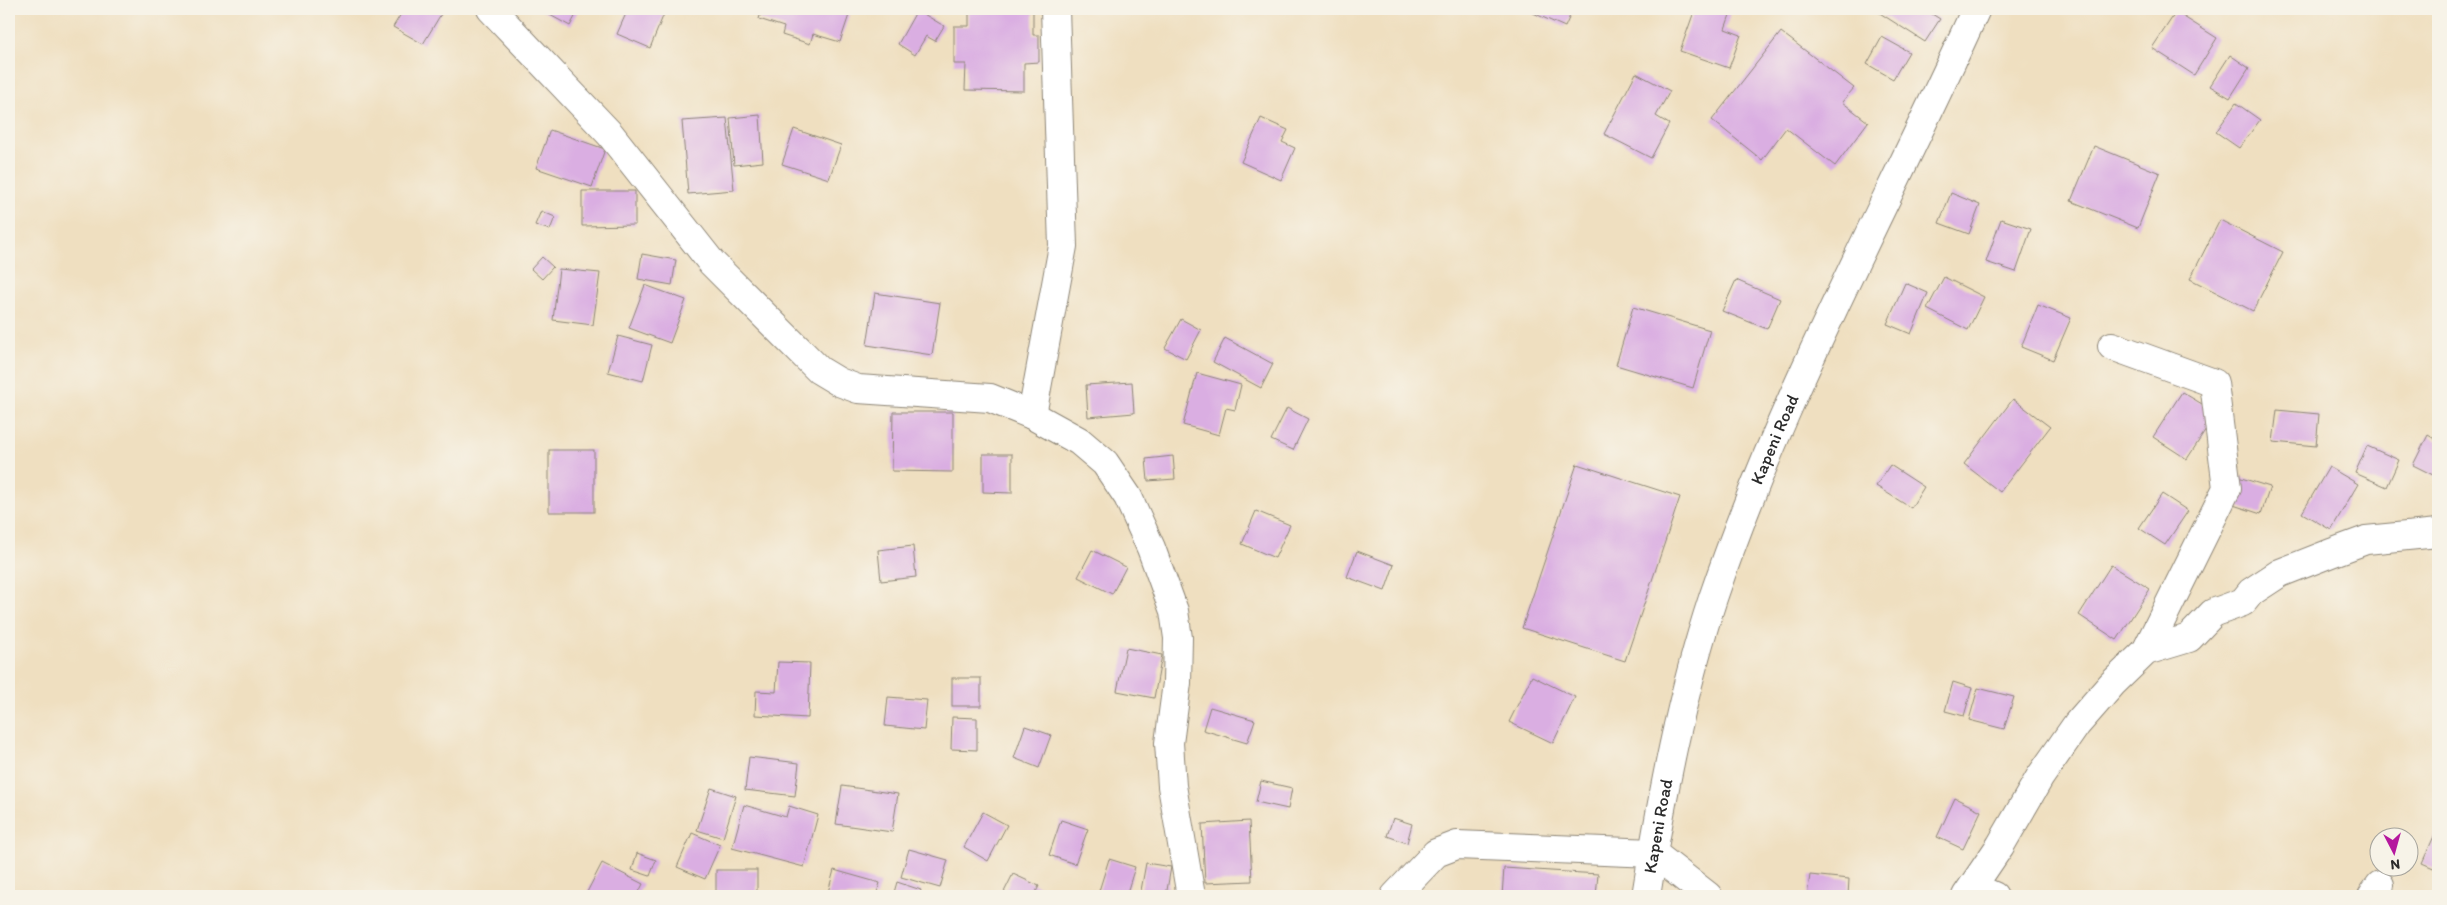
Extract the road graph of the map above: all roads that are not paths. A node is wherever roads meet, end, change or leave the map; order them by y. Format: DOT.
graph roads {
  1 [pos="491,9"];
  2 [pos="1054,9"];
  3 [pos="1976,9"];
  4 [pos="2112,346"];
  5 [pos="1032,415"];
  6 [pos="2438,533"];
  7 [pos="2146,651"];
  8 [pos="1653,853"];
  9 [pos="1978,893"];
  10 [pos="1191,896"];
  11 [pos="1395,896"];
  12 [pos="1646,896"];
  13 [pos="1708,896"];
  1 -- 5 [label="street"];
  2 -- 5 [label="street"];
  3 -- 8 [label="street, Kapeni Road"];
  4 -- 7 [label="street"];
  5 -- 10 [label="street"];
  6 -- 7 [label="street"];
  7 -- 9 [label="street"];
  8 -- 11 [label="street"];
  8 -- 12 [label="street, Kapeni Road"];
  8 -- 13 [label="street"];
}
